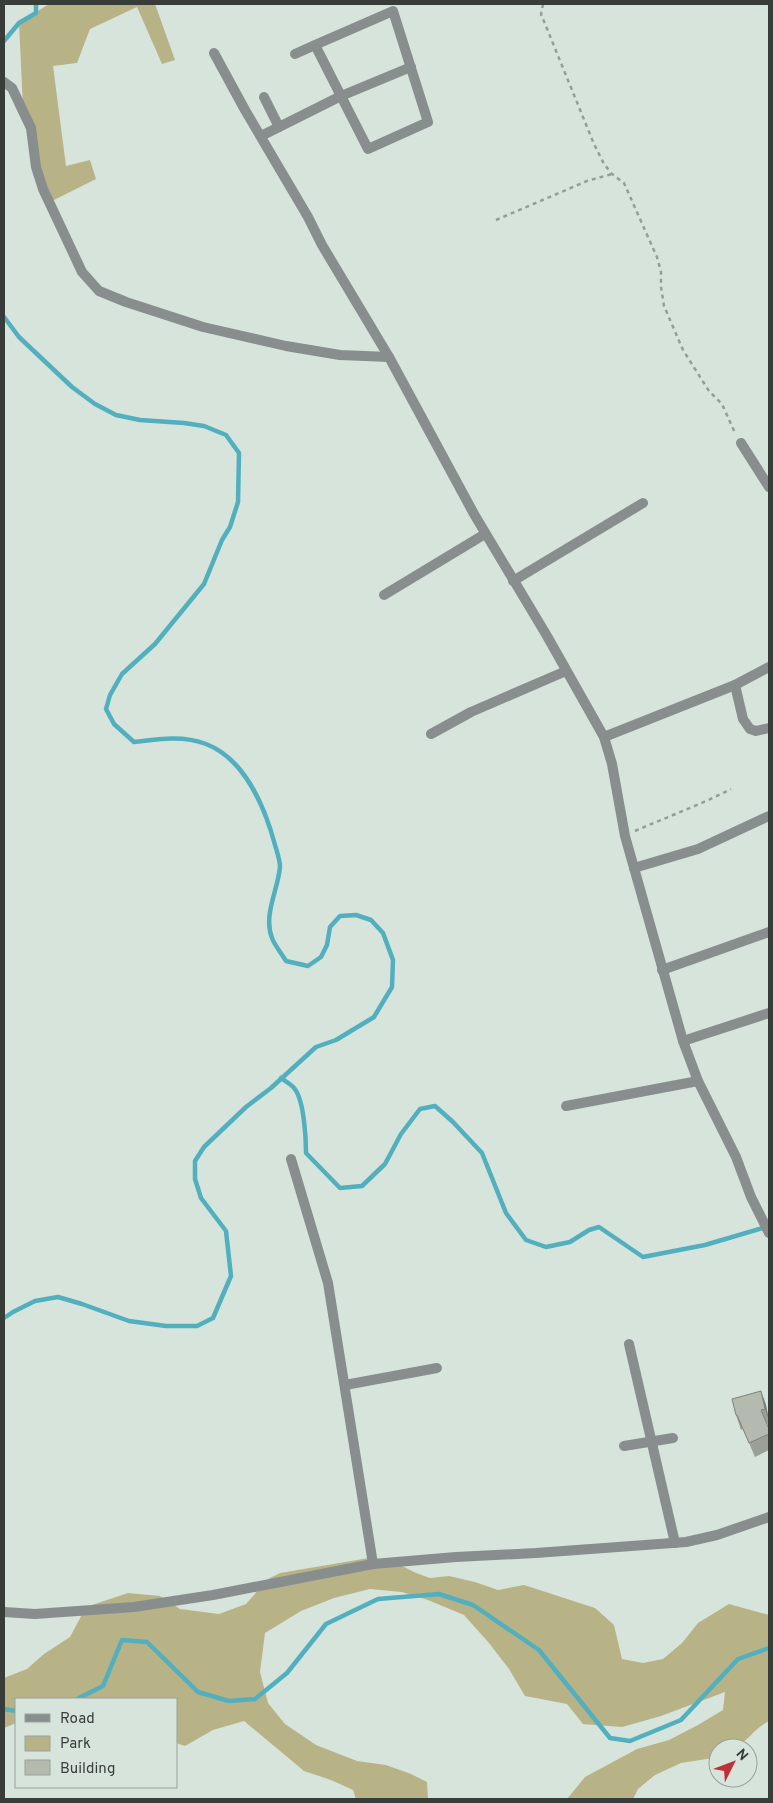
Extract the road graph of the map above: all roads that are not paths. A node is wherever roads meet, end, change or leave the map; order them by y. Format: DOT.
graph roads {
  1 [pos="315,45"];
  2 [pos="214,53"];
  3 [pos="295,54"];
  4 [pos="411,67"];
  5 [pos="8,85"];
  6 [pos="341,96"];
  7 [pos="264,97"];
  8 [pos="279,127"];
  9 [pos="261,136"];
  10 [pos="389,357"];
  11 [pos="741,443"];
  12 [pos="769,487"];
  13 [pos="643,503"];
  14 [pos="485,534"];
  15 [pos="513,581"];
  16 [pos="384,595"];
  17 [pos="769,667"];
  18 [pos="566,671"];
  19 [pos="735,685"];
  20 [pos="769,728"];
  21 [pos="431,734"];
  22 [pos="604,737"];
  23 [pos="769,816"];
  24 [pos="634,868"];
  25 [pos="769,932"];
  26 [pos="662,970"];
  27 [pos="769,1012"];
  28 [pos="683,1041"];
  29 [pos="698,1081"];
  30 [pos="566,1106"];
  31 [pos="291,1159"];
  32 [pos="769,1234"];
  33 [pos="629,1344"];
  34 [pos="437,1368"];
  35 [pos="345,1385"];
  36 [pos="672,1438"];
  37 [pos="652,1442"];
  38 [pos="624,1446"];
  39 [pos="769,1517"];
  40 [pos="675,1543"];
  41 [pos="373,1564"];
  42 [pos="4,1612"];
  1 -- 3 [label="street"];
  1 -- 4 [label="street"];
  1 -- 6 [label="street"];
  2 -- 9 [label="street"];
  4 -- 6 [label="street"];
  4 -- 6 [label="street"];
  5 -- 10 [label="street"];
  6 -- 8 [label="street"];
  7 -- 8 [label="street"];
  8 -- 9 [label="street"];
  9 -- 10 [label="street"];
  10 -- 14 [label="street"];
  11 -- 12 [label="street"];
  13 -- 15 [label="street"];
  14 -- 15 [label="street"];
  14 -- 16 [label="street"];
  15 -- 18 [label="street"];
  17 -- 19 [label="street"];
  18 -- 21 [label="street"];
  18 -- 22 [label="street"];
  19 -- 20 [label="street"];
  19 -- 22 [label="street"];
  22 -- 24 [label="street"];
  23 -- 24 [label="street"];
  24 -- 26 [label="street"];
  25 -- 26 [label="street"];
  26 -- 28 [label="street"];
  27 -- 28 [label="street"];
  28 -- 29 [label="street"];
  29 -- 30 [label="street"];
  29 -- 32 [label="street"];
  31 -- 35 [label="street"];
  33 -- 37 [label="street"];
  34 -- 35 [label="street"];
  35 -- 41 [label="street"];
  36 -- 37 [label="street"];
  37 -- 38 [label="street"];
  37 -- 40 [label="street"];
  39 -- 40 [label="street"];
  40 -- 41 [label="street"];
  41 -- 42 [label="street"];
}
